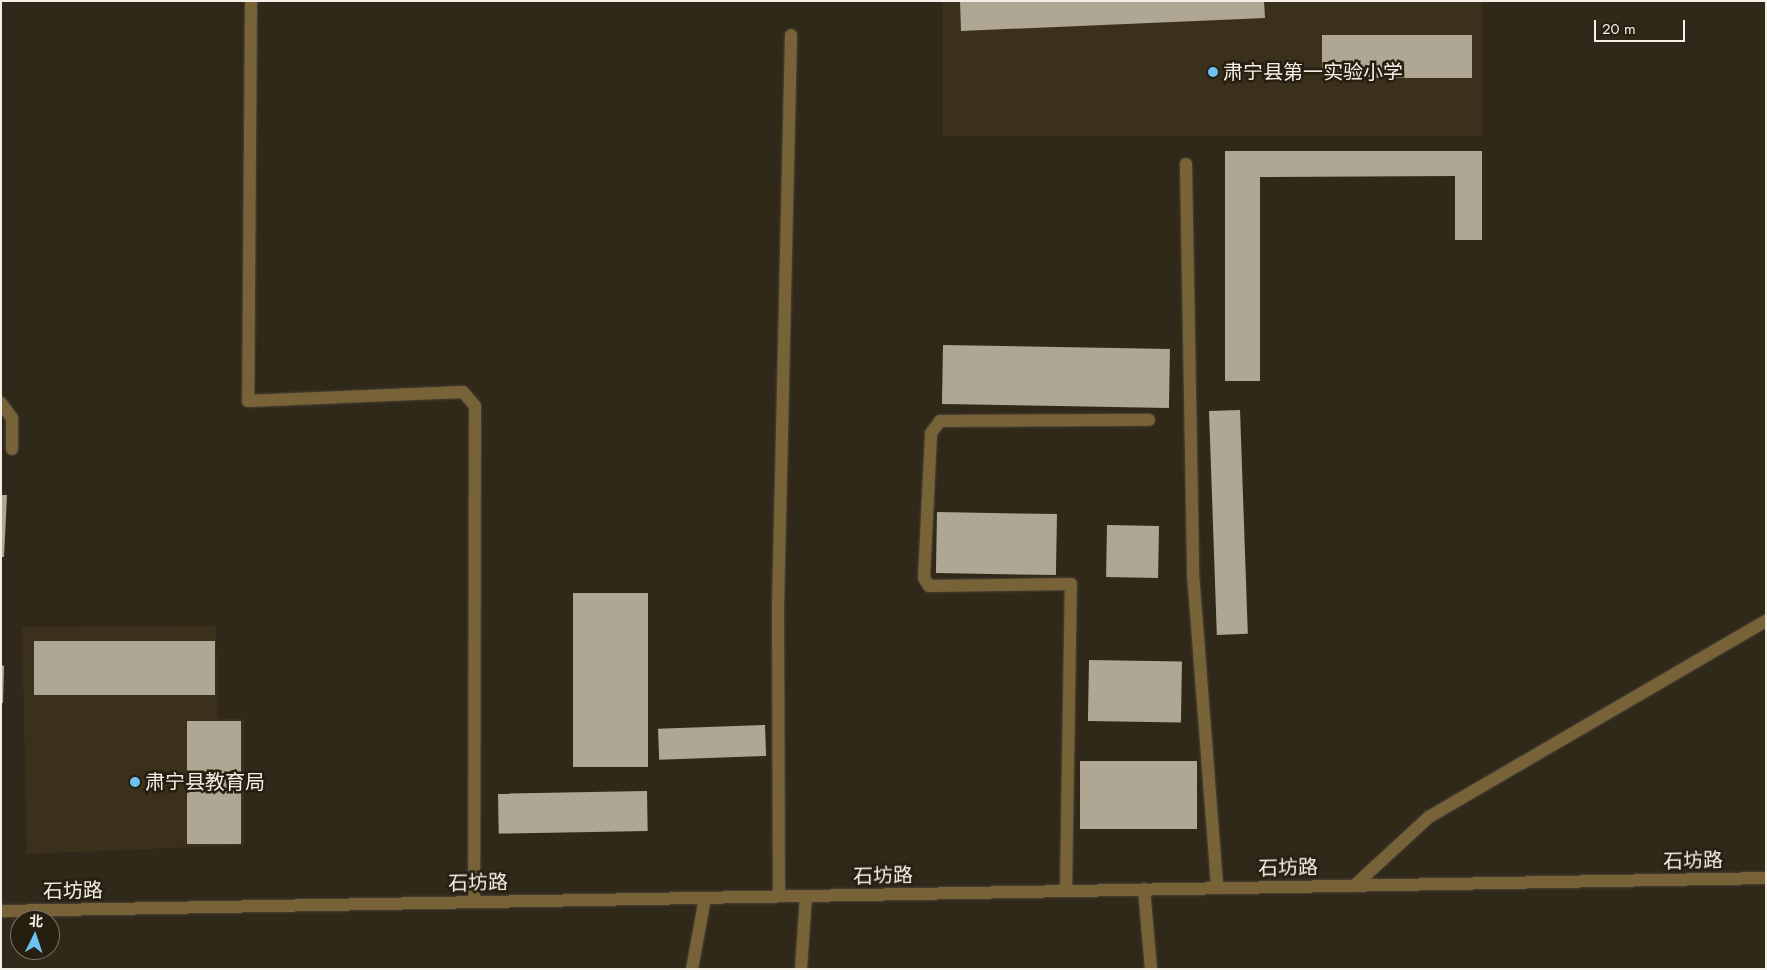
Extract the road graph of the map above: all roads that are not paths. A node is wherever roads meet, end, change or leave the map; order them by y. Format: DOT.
graph roads {
  1 [pos="251,1"];
  2 [pos="791,34"];
  3 [pos="1186,164"];
  4 [pos="1,403"];
  5 [pos="1149,420"];
  6 [pos="12,449"];
  7 [pos="1766,621"];
  8 [pos="1766,878"];
  9 [pos="1355,885"];
  10 [pos="1217,888"];
  11 [pos="1144,889"];
  12 [pos="1066,891"];
  13 [pos="780,896"];
  14 [pos="806,896"];
  15 [pos="705,898"];
  16 [pos="474,902"];
  17 [pos="1,911"];
  18 [pos="692,969"];
  19 [pos="802,969"];
  20 [pos="1151,969"];
  1 -- 16 [label="street"];
  2 -- 13 [label="street"];
  3 -- 10 [label="street"];
  4 -- 6 [label="street"];
  5 -- 12 [label="street"];
  7 -- 9 [label="street"];
  8 -- 9 [label="street, 石坊路"];
  9 -- 10 [label="street, 石坊路"];
  10 -- 11 [label="street, 石坊路"];
  11 -- 12 [label="street, 石坊路"];
  11 -- 20 [label="street"];
  12 -- 14 [label="street, 石坊路"];
  13 -- 14 [label="street, 石坊路"];
  13 -- 15 [label="street, 石坊路"];
  14 -- 19 [label="street"];
  15 -- 16 [label="street, 石坊路"];
  15 -- 18 [label="street"];
  16 -- 17 [label="street, 石坊路"];
}
